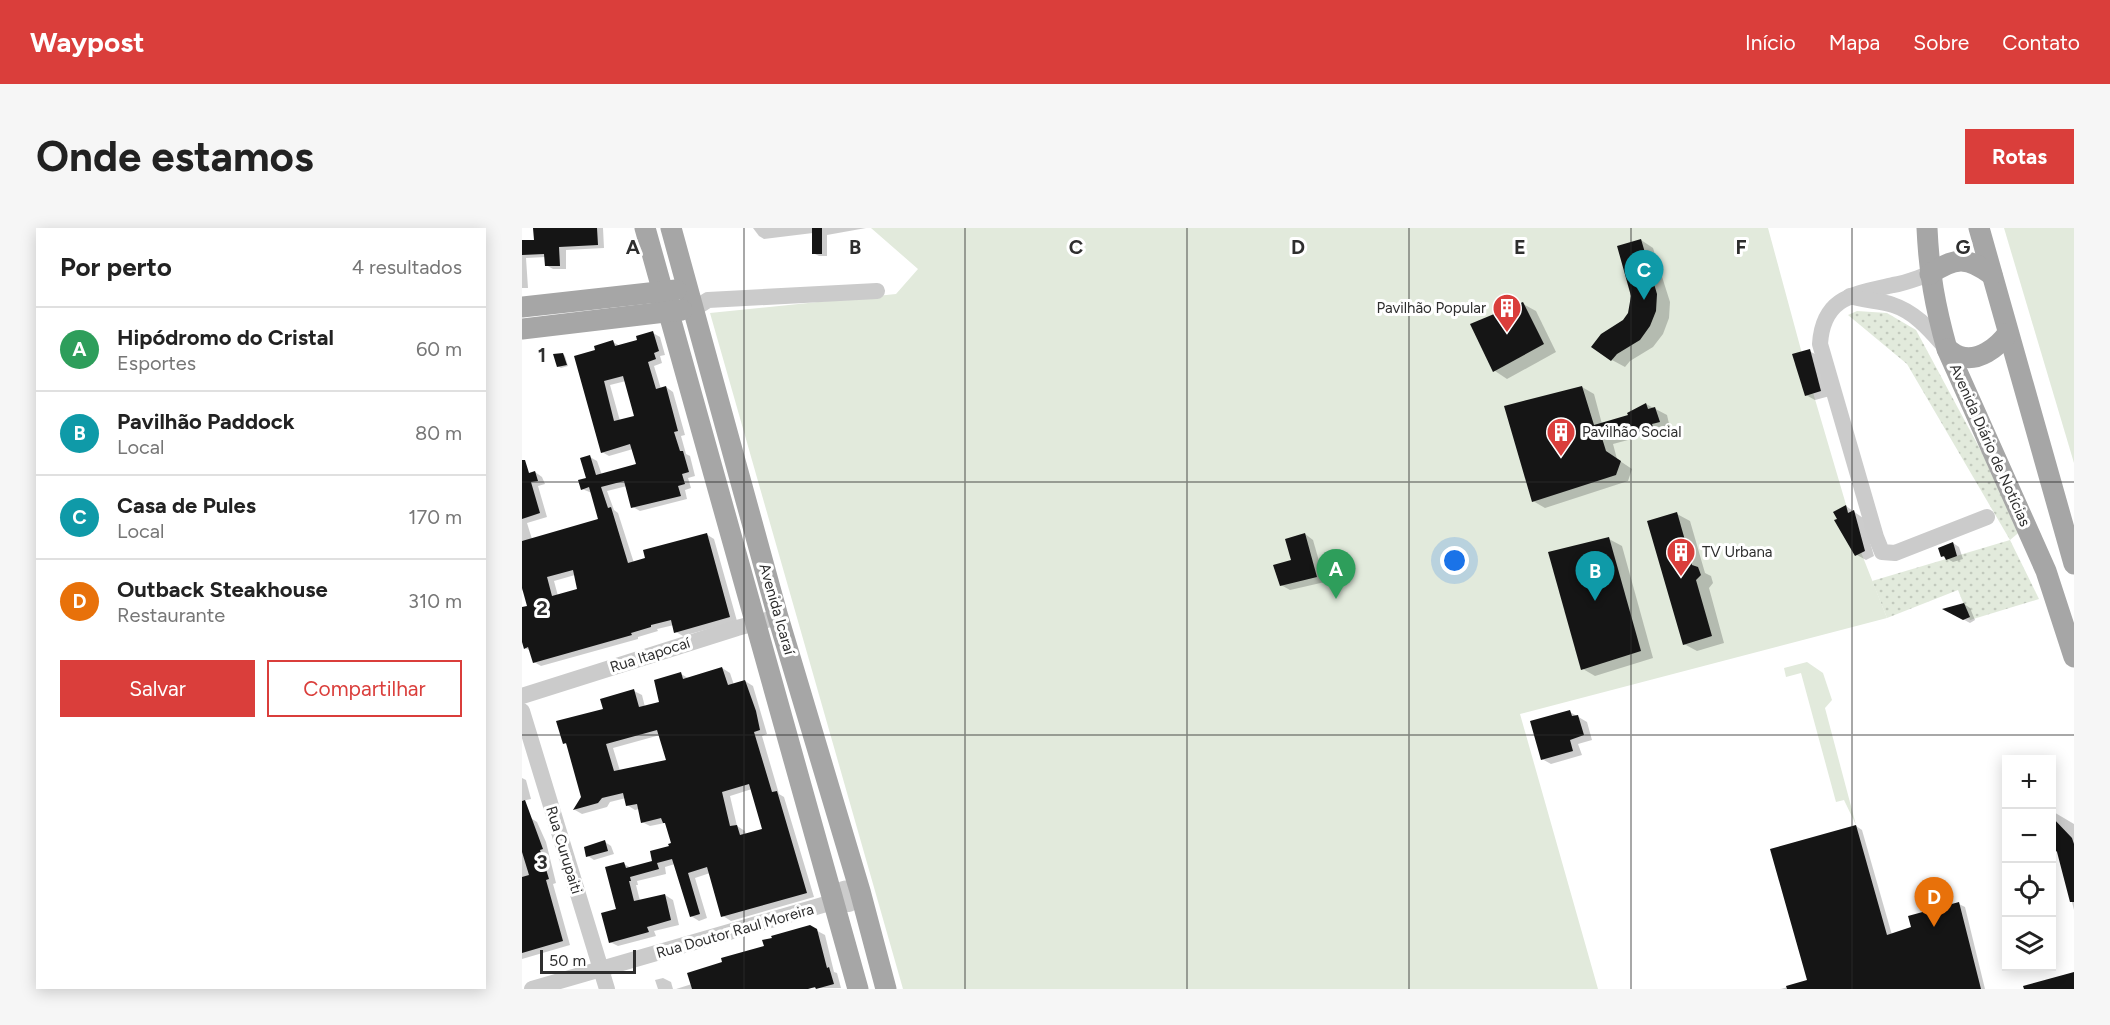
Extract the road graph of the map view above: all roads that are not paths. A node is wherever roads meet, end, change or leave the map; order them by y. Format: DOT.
graph roads {
  1 [pos="645,228"];
  2 [pos="671,228"];
  3 [pos="1927,228"];
  4 [pos="1979,228"];
  5 [pos="1930,274"];
  6 [pos="1992,275"];
  7 [pos="877,291"];
  8 [pos="1849,295"];
  9 [pos="696,299"];
  10 [pos="667,302"];
  11 [pos="522,307"];
  12 [pos="522,329"];
  13 [pos="2008,333"];
  14 [pos="1947,349"];
  15 [pos="1987,518"];
  16 [pos="2074,564"];
  17 [pos="778,617"];
  18 [pos="754,622"];
  19 [pos="2074,657"];
  20 [pos="522,696"];
  21 [pos="522,711"];
  22 [pos="860,891"];
  23 [pos="833,902"];
  24 [pos="601,969"];
  25 [pos="532,989"];
  26 [pos="607,989"];
  27 [pos="858,989"];
  28 [pos="886,989"];
  1 -- 10 [label="main road, Avenida Icaraí"];
  2 -- 9 [label="main road, Avenida Icaraí"];
  3 -- 5 [label="main road, Avenida Diário de Notícias"];
  4 -- 6 [label="main road"];
  5 -- 6 [label="main road"];
  5 -- 8 [label="street"];
  5 -- 14 [label="main road, Avenida Diário de Notícias"];
  6 -- 13 [label="main road"];
  7 -- 9 [label="street"];
  8 -- 14 [label="street"];
  8 -- 15 [label="street"];
  9 -- 10 [label="main road"];
  9 -- 17 [label="main road, Avenida Icaraí"];
  10 -- 11 [label="main road"];
  10 -- 12 [label="main road"];
  10 -- 18 [label="main road, Avenida Icaraí"];
  13 -- 14 [label="main road"];
  13 -- 16 [label="main road"];
  14 -- 19 [label="main road, Avenida Diário de Notícias"];
  17 -- 18 [label="street, Rua Itapocaí"];
  17 -- 22 [label="main road, Avenida Icaraí"];
  18 -- 20 [label="street, Rua Itapocaí"];
  18 -- 23 [label="main road, Avenida Icaraí"];
  21 -- 24 [label="street, Rua Curupaiti"];
  22 -- 23 [label="street, Rua Doutor Raul Moreira"];
  22 -- 28 [label="main road, Avenida Icaraí"];
  23 -- 24 [label="street, Rua Doutor Raul Moreira"];
  23 -- 27 [label="main road, Avenida Icaraí"];
  24 -- 25 [label="street, Rua Doutor Raul Moreira"];
  24 -- 26 [label="street, Rua Curupaiti"];
}
